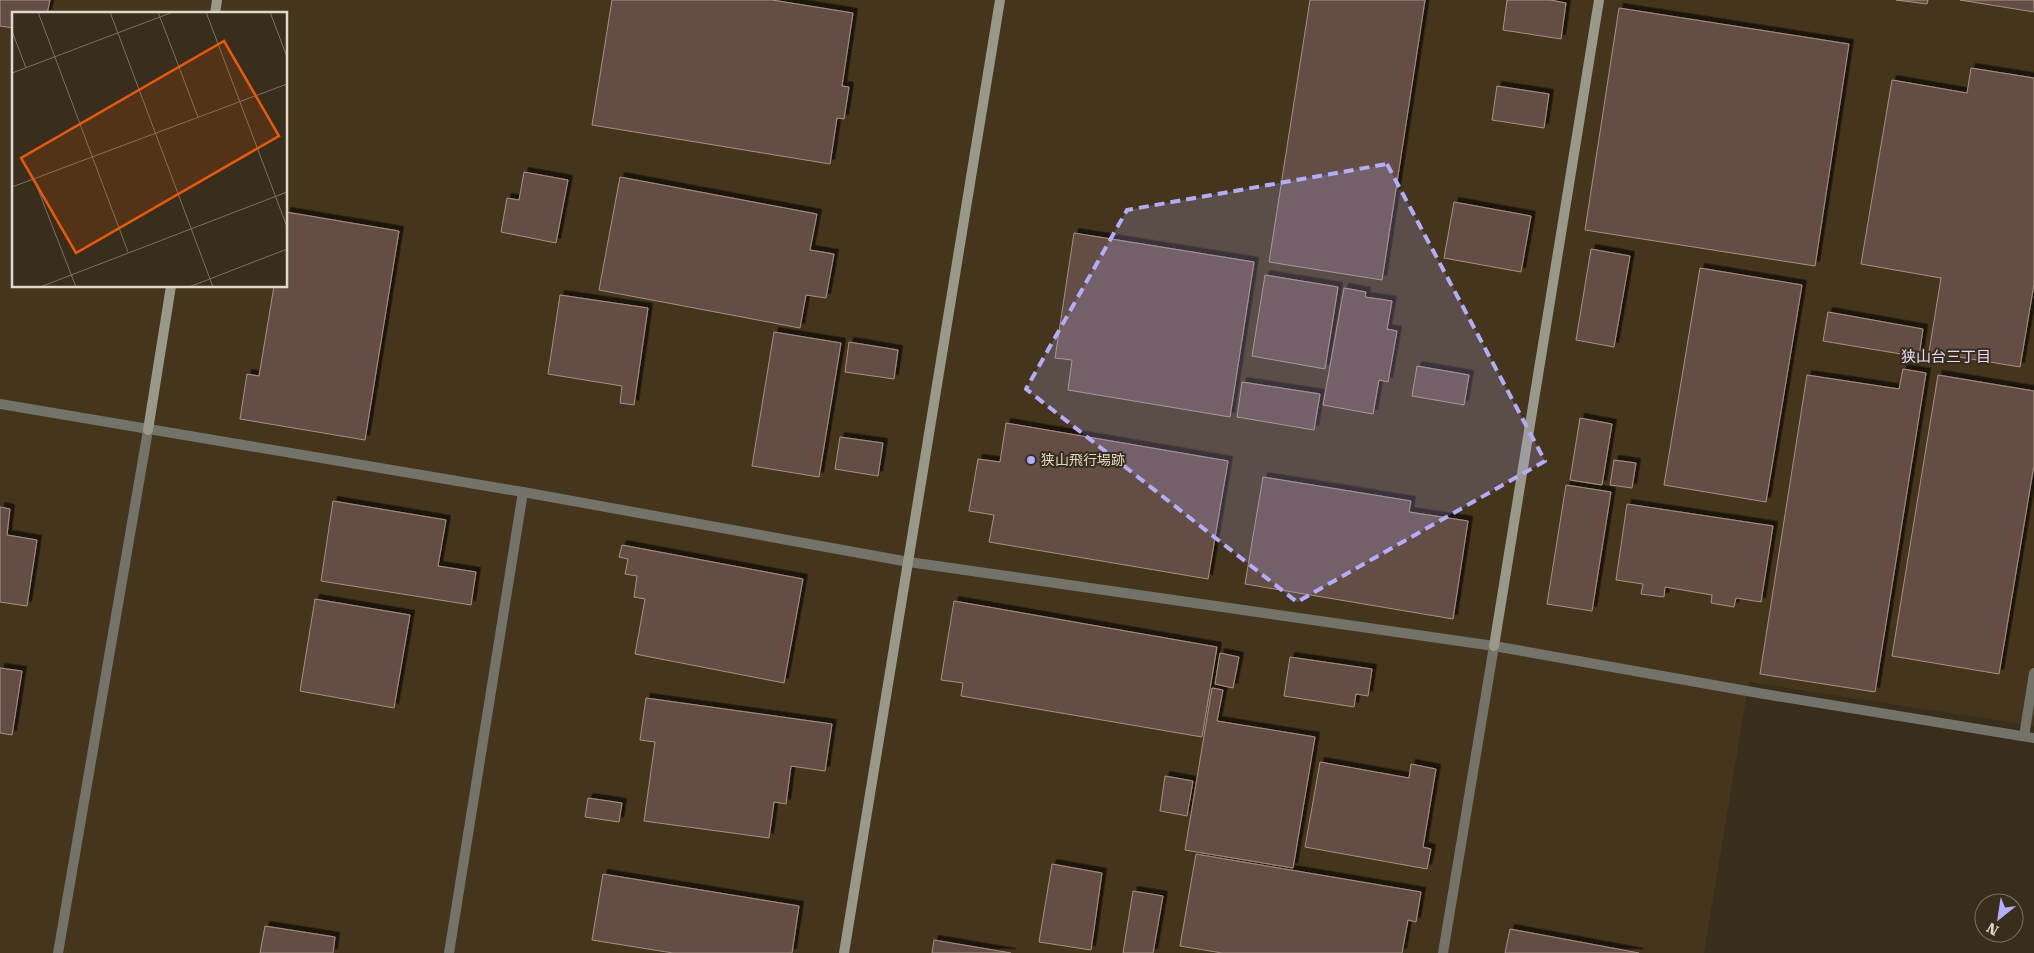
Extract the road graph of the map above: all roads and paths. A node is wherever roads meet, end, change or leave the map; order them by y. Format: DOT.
graph roads {
  1 [pos="1000,0"];
  2 [pos="1598,0"];
  3 [pos="171,288"];
  4 [pos="0,404"];
  5 [pos="148,430"];
  6 [pos="523,492"];
  7 [pos="909,562"];
  8 [pos="1494,646"];
  9 [pos="2034,673"];
  10 [pos="2029,737"];
  11 [pos="58,953"];
  12 [pos="449,953"];
  13 [pos="844,953"];
  14 [pos="1443,953"];
  1 -- 7 [label="street"];
  2 -- 8 [label="street"];
  3 -- 5 [label="street"];
  4 -- 5 [label="street"];
  5 -- 6 [label="street"];
  5 -- 11 [label="street"];
  6 -- 7 [label="street"];
  6 -- 12 [label="street"];
  7 -- 8 [label="street"];
  7 -- 13 [label="street"];
  8 -- 10 [label="street"];
  8 -- 14 [label="street"];
  9 -- 10 [label="street"];
}
